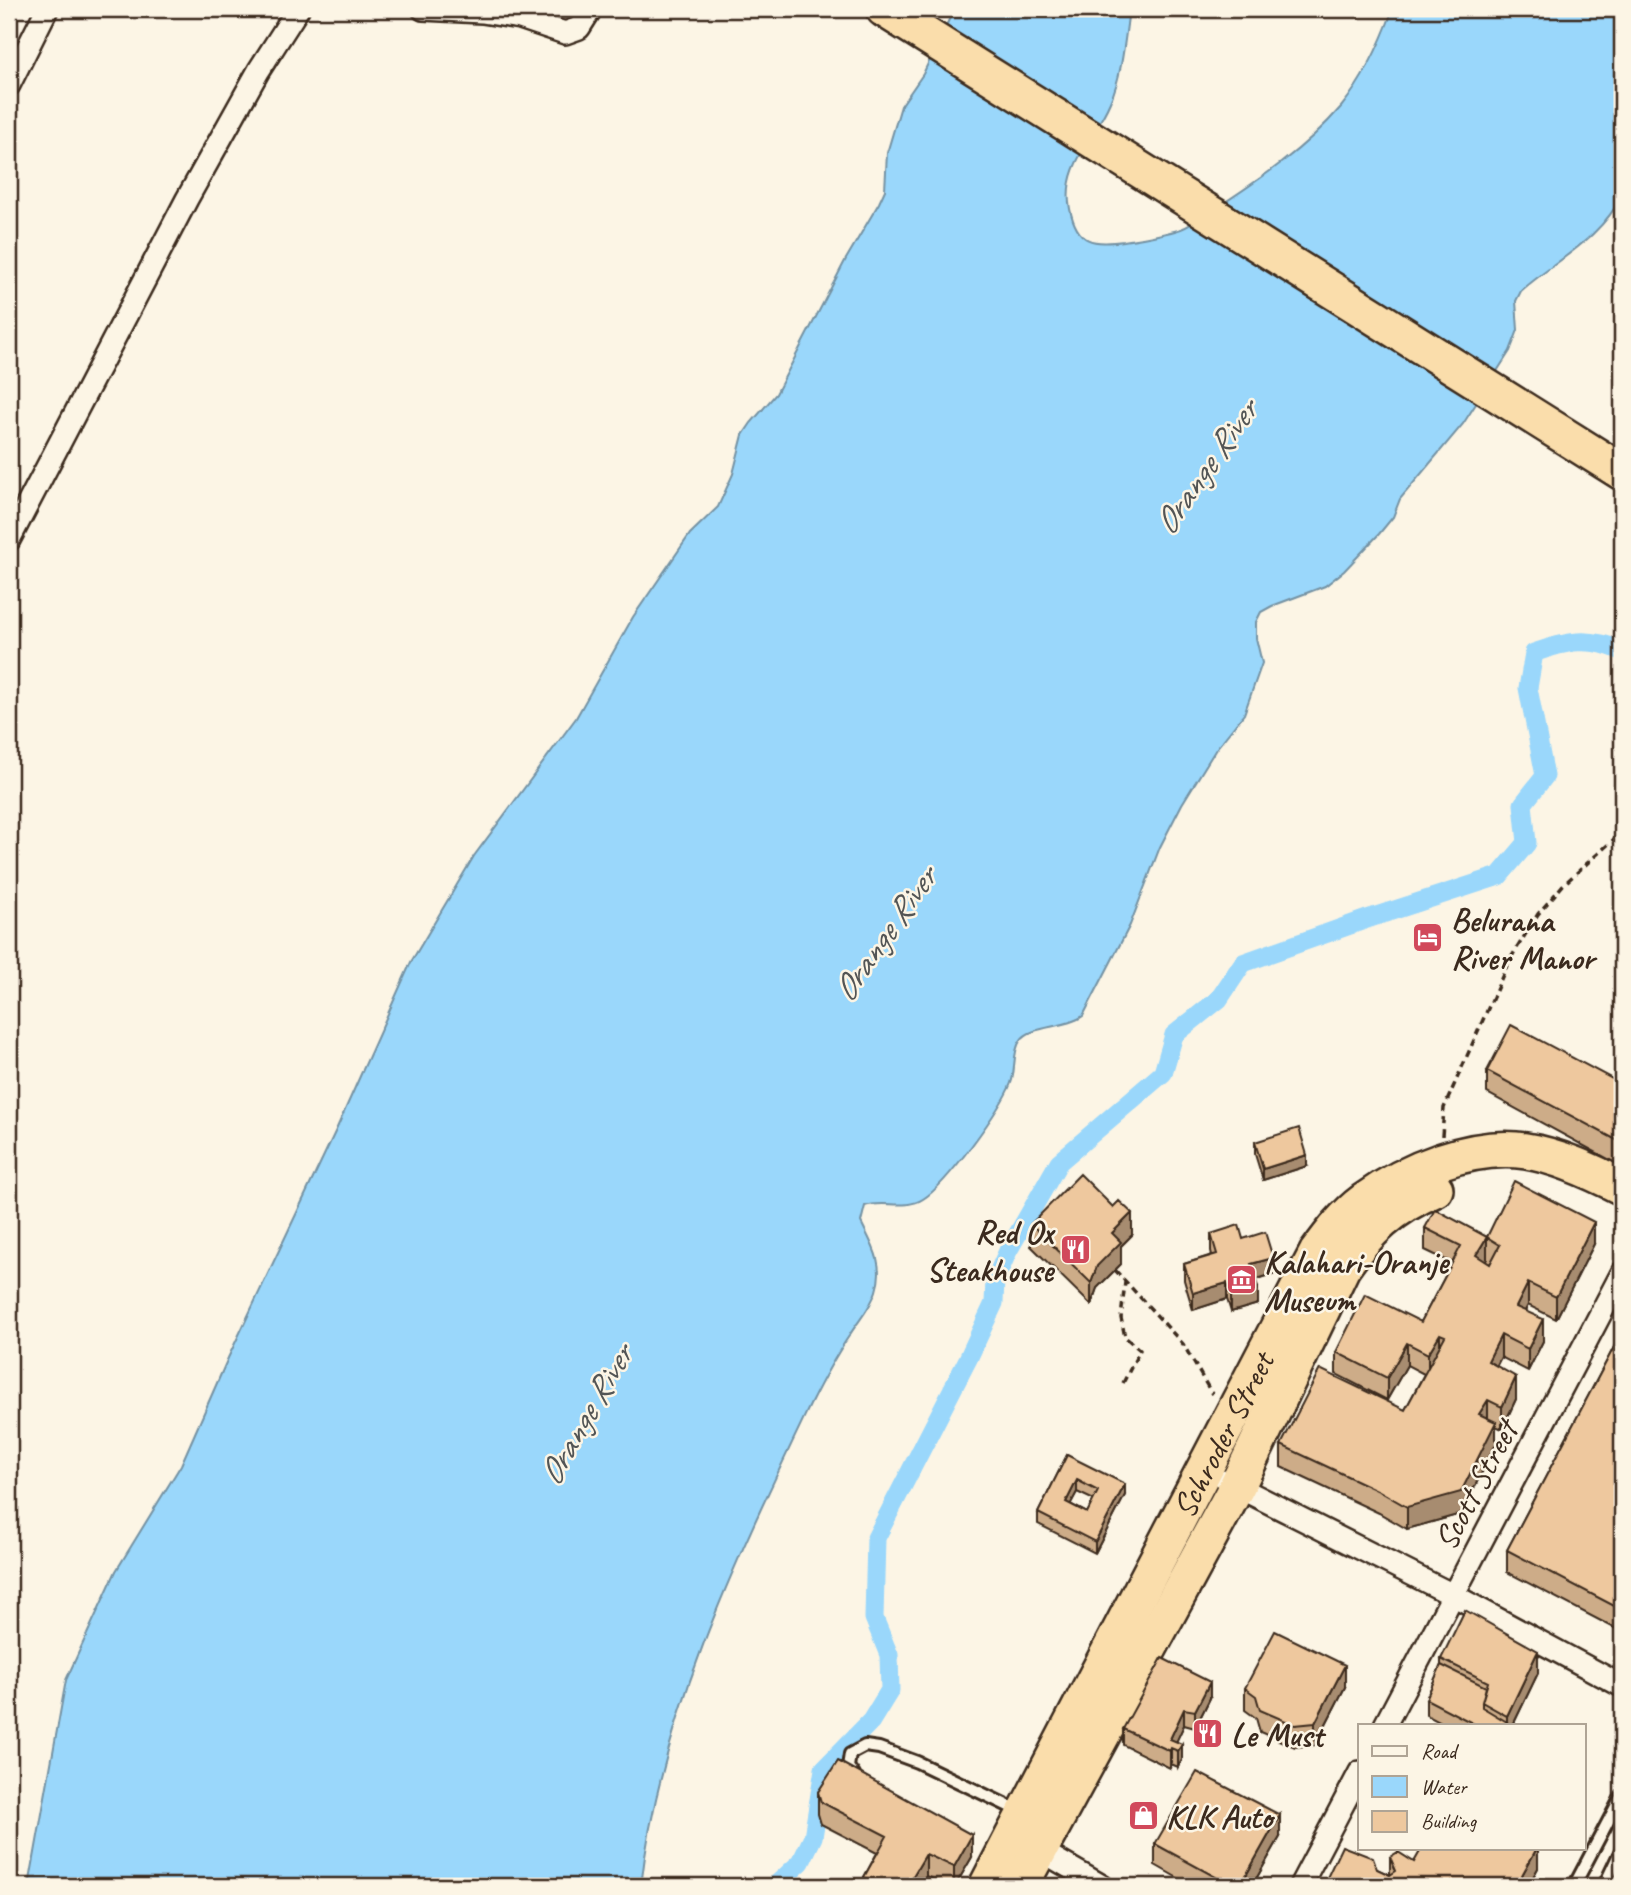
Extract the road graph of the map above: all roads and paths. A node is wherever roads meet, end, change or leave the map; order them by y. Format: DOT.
graph roads {
  1 [pos="47,9"];
  2 [pos="298,9"];
  3 [pos="423,9"];
  4 [pos="591,9"];
  5 [pos="884,9"];
  6 [pos="9,85"];
  7 [pos="1622,472"];
  8 [pos="9,540"];
  9 [pos="1615,571"];
  10 [pos="1622,576"];
  11 [pos="1622,1187"];
  12 [pos="1622,1213"];
  13 [pos="1115,1270"];
  14 [pos="1622,1273"];
  15 [pos="1125,1280"];
  16 [pos="1123,1383"];
  17 [pos="1217,1403"];
  18 [pos="1205,1470"];
  19 [pos="1237,1486"];
  20 [pos="1453,1595"];
  21 [pos="1622,1686"];
  22 [pos="1385,1724"];
  23 [pos="1358,1776"];
  24 [pos="857,1777"];
  25 [pos="1622,1795"];
  26 [pos="1026,1833"];
  27 [pos="1622,1848"];
  28 [pos="987,1886"];
  29 [pos="1020,1886"];
  30 [pos="1102,1886"];
  31 [pos="1300,1886"];
  32 [pos="1574,1886"];
  33 [pos="1604,1886"];
  1 -- 6 [label="street"];
  2 -- 8 [label="street"];
  3 -- 4 [label="street"];
  5 -- 7 [label="highway"];
  9 -- 10 [label="path"];
  11 -- 18 [label="highway, Schroder Street"];
  12 -- 19 [label="highway, Schroder Street"];
  13 -- 15 [label="path"];
  14 -- 20 [label="street, Scott Street"];
  15 -- 16 [label="path"];
  15 -- 17 [label="path"];
  18 -- 19 [label="street"];
  18 -- 26 [label="highway, Schroder Street"];
  19 -- 20 [label="street"];
  19 -- 26 [label="highway, Schroder Street"];
  20 -- 21 [label="street"];
  20 -- 22 [label="street, Scott Street"];
  23 -- 31 [label="street"];
  24 -- 26 [label="lane"];
  25 -- 32 [label="lane"];
  26 -- 28 [label="highway, Schroder Street"];
  26 -- 29 [label="highway, Schroder Street"];
  26 -- 30 [label="street"];
  27 -- 33 [label="lane"];
}
